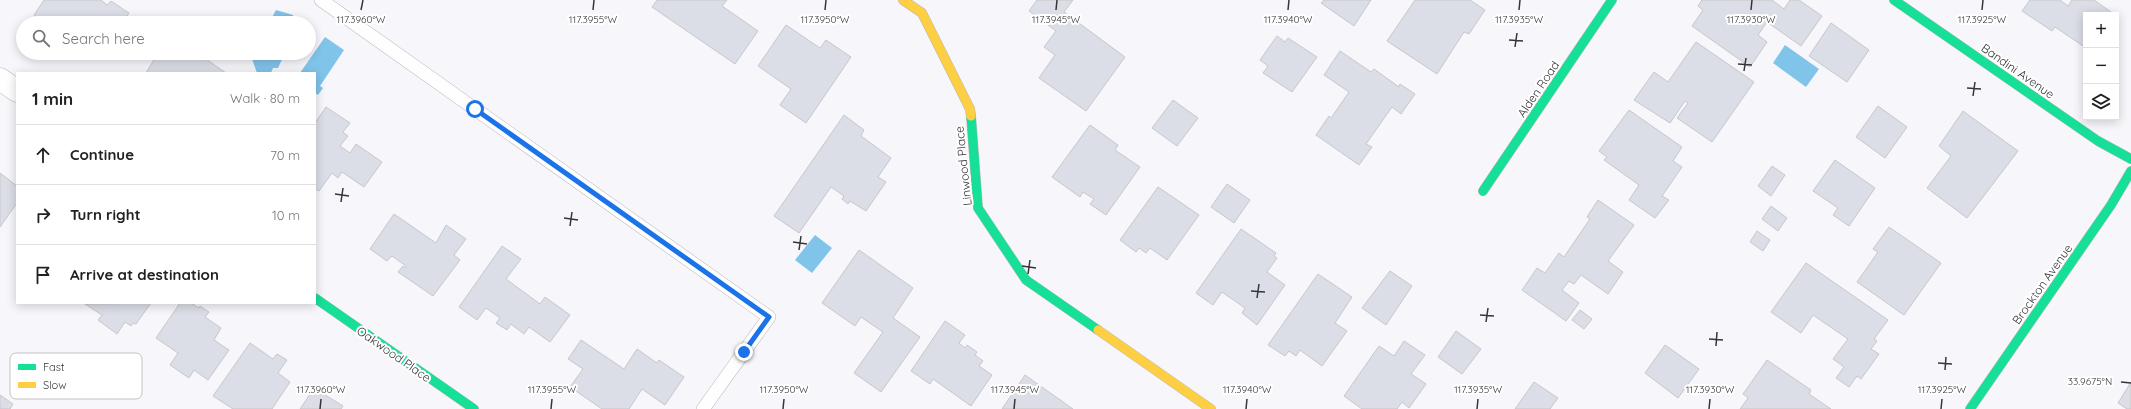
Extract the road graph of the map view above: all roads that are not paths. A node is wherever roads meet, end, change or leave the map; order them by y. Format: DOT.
graph roads {
  1 [pos="321,0"];
  2 [pos="903,0"];
  3 [pos="1612,0"];
  4 [pos="1894,0"];
  5 [pos="0,79"];
  6 [pos="16,90"];
  7 [pos="2131,159"];
  8 [pos="2131,172"];
  9 [pos="1483,191"];
  10 [pos="316,299"];
  11 [pos="474,409"];
  12 [pos="702,409"];
  13 [pos="1211,409"];
  14 [pos="1970,409"];
  1 -- 12 [label="lane"];
  2 -- 13 [label="street, Linwood Place"];
  3 -- 9 [label="street, Alden Road"];
  4 -- 7 [label="street, Bandini Avenue"];
  5 -- 6 [label="street"];
  8 -- 14 [label="street, Brockton Avenue"];
  10 -- 11 [label="street, Oakwood Place"];
}
